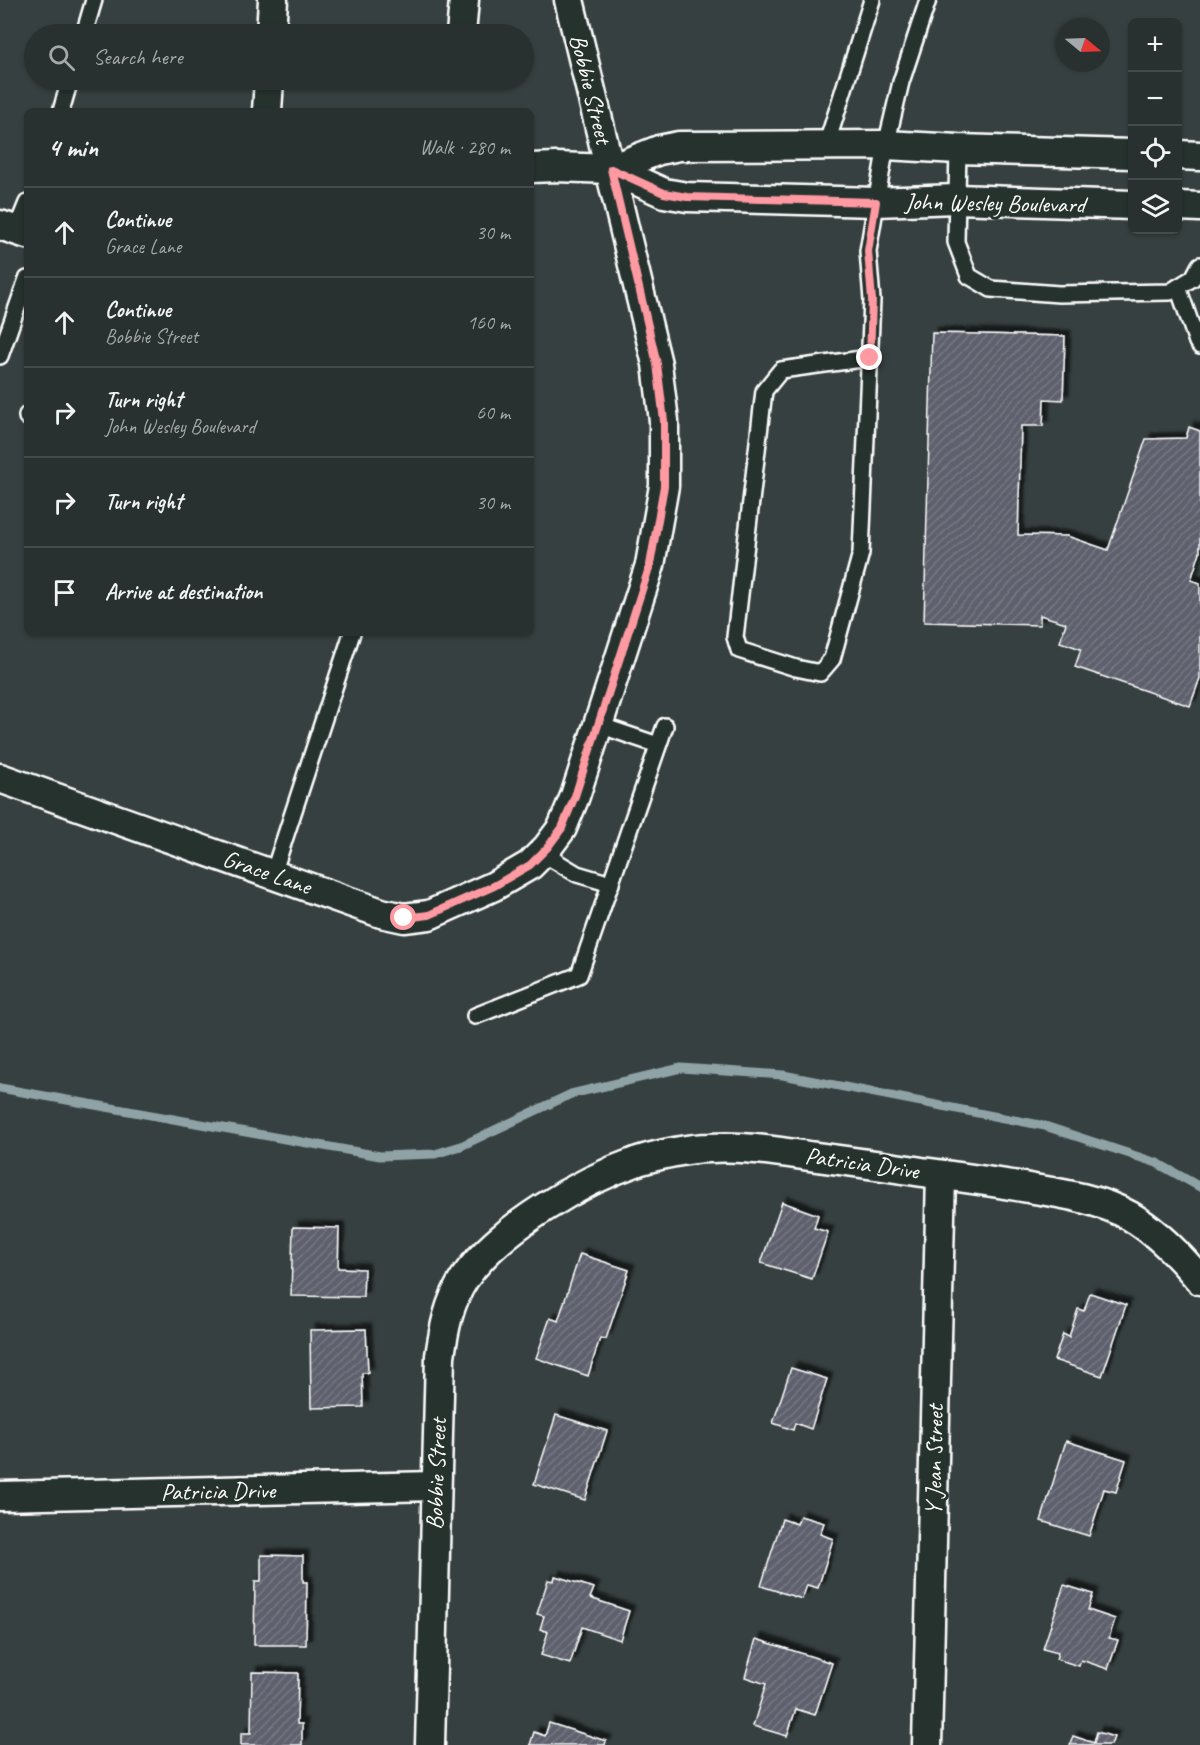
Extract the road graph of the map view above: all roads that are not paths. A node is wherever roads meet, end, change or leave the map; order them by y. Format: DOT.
graph roads {
  1 [pos="94,0"];
  2 [pos="273,0"];
  3 [pos="464,0"];
  4 [pos="569,0"];
  5 [pos="872,0"];
  6 [pos="928,0"];
  7 [pos="87,24"];
  8 [pos="272,24"];
  9 [pos="462,24"];
  10 [pos="67,90"];
  11 [pos="268,90"];
  12 [pos="62,108"];
  13 [pos="267,108"];
  14 [pos="886,145"];
  15 [pos="826,146"];
  16 [pos="958,149"];
  17 [pos="1128,154"];
  18 [pos="1182,155"];
  19 [pos="1200,156"];
  20 [pos="534,168"];
  21 [pos="611,169"];
  22 [pos="956,199"];
  23 [pos="876,202"];
  24 [pos="1128,205"];
  25 [pos="1182,206"];
  26 [pos="1200,207"];
  27 [pos="24,209"];
  28 [pos="14,230"];
  29 [pos="1200,264"];
  30 [pos="1178,287"];
  31 [pos="24,288"];
  32 [pos="1200,346"];
  33 [pos="0,356"];
  34 [pos="870,358"];
  35 [pos="351,636"];
  36 [pos="599,725"];
  37 [pos="665,726"];
  38 [pos="658,745"];
  39 [pos="0,778"];
  40 [pos="536,859"];
  41 [pos="273,874"];
  42 [pos="610,884"];
  43 [pos="475,1016"];
  44 [pos="942,1175"];
  45 [pos="513,1228"];
  46 [pos="1200,1280"];
  47 [pos="436,1486"];
  48 [pos="0,1496"];
  49 [pos="430,1745"];
  50 [pos="927,1745"];
  1 -- 7 [label="lane"];
  2 -- 8 [label="street"];
  3 -- 9 [label="street"];
  4 -- 21 [label="street, Bobbie Street"];
  5 -- 15 [label="lane"];
  6 -- 14 [label="lane"];
  10 -- 12 [label="lane"];
  11 -- 13 [label="street"];
  14 -- 15 [label="street, John Wesley Boulevard"];
  14 -- 16 [label="street, John Wesley Boulevard"];
  14 -- 23 [label="lane"];
  15 -- 21 [label="street, John Wesley Boulevard"];
  16 -- 17 [label="street, John Wesley Boulevard"];
  16 -- 22 [label="lane"];
  18 -- 19 [label="street"];
  20 -- 21 [label="street, John Wesley Boulevard"];
  21 -- 23 [label="street, John Wesley Boulevard"];
  21 -- 36 [label="street, Bobbie Street"];
  22 -- 23 [label="street, John Wesley Boulevard"];
  22 -- 24 [label="street, John Wesley Boulevard"];
  22 -- 30 [label="lane"];
  23 -- 34 [label="lane"];
  25 -- 26 [label="street"];
  27 -- 28 [label="lane"];
  29 -- 30 [label="lane"];
  30 -- 32 [label="lane"];
  31 -- 33 [label="lane"];
  34 -- 34 [label="lane"];
  35 -- 41 [label="lane"];
  36 -- 38 [label="lane"];
  36 -- 40 [label="street, Bobbie Street"];
  37 -- 38 [label="lane"];
  38 -- 42 [label="lane"];
  39 -- 41 [label="street, Grace Lane"];
  40 -- 41 [label="street, Grace Lane"];
  40 -- 42 [label="lane"];
  42 -- 43 [label="lane"];
  44 -- 45 [label="street, Patricia Drive"];
  44 -- 46 [label="street, Patricia Drive"];
  44 -- 50 [label="street, Y Jean Street"];
  45 -- 47 [label="street, Bobbie Street"];
  47 -- 48 [label="street, Patricia Drive"];
  47 -- 49 [label="street, Bobbie Street"];
}
